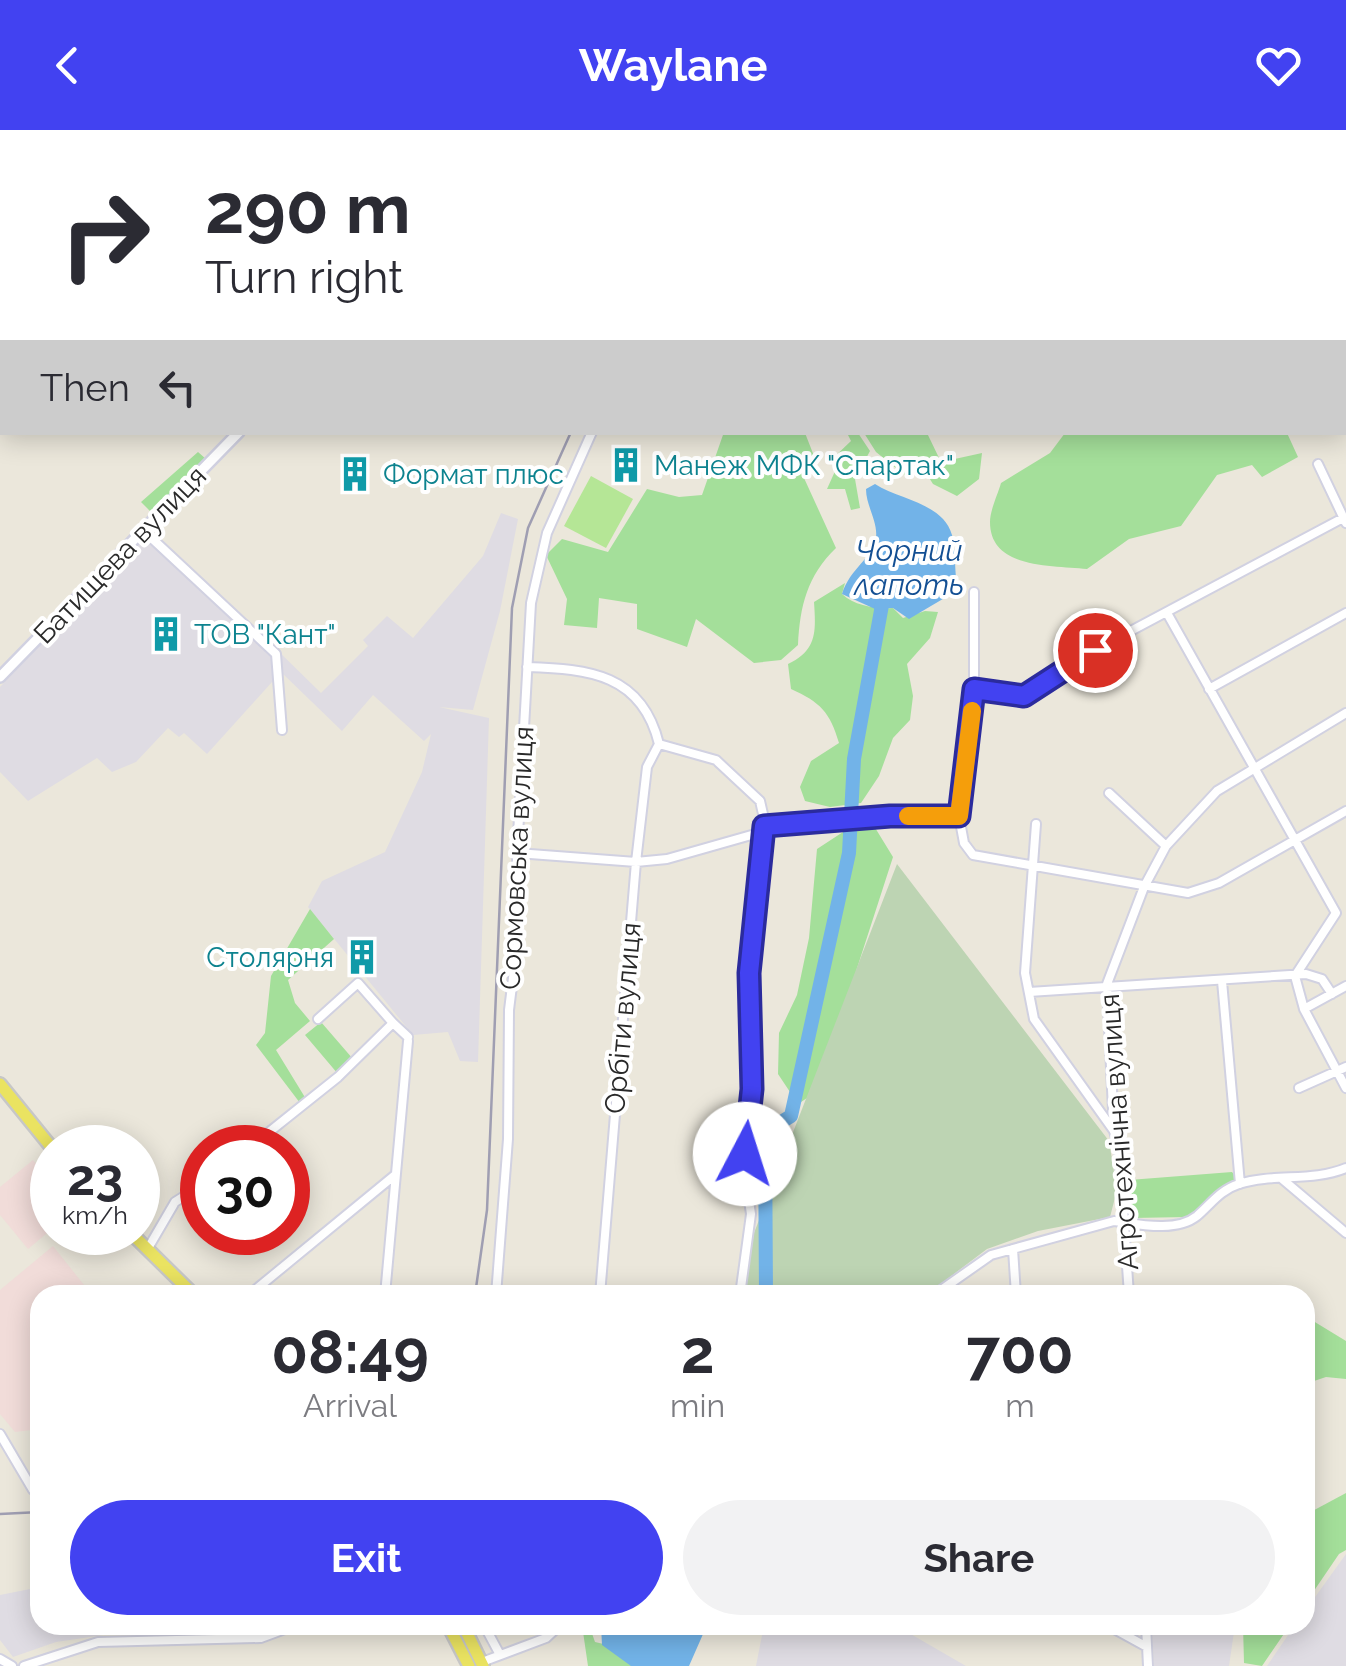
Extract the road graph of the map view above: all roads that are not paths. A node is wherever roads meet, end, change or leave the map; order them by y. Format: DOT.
graph roads {
  1 [pos="236,435"];
  2 [pos="591,435"];
  3 [pos="1318,464"];
  4 [pos="1344,520"];
  5 [pos="144,532"];
  6 [pos="974,592"];
  7 [pos="1346,613"];
  8 [pos="1167,614"];
  9 [pos="527,667"];
  10 [pos="0,677"];
  11 [pos="974,689"];
  12 [pos="1209,689"];
  13 [pos="1346,714"];
  14 [pos="282,730"];
  15 [pos="660,744"];
  16 [pos="1253,768"];
  17 [pos="1110,793"];
  18 [pos="1346,811"];
  19 [pos="960,812"];
  20 [pos="1036,824"];
  21 [pos="763,829"];
  22 [pos="1294,840"];
  23 [pos="1166,846"];
  24 [pos="517,853"];
  25 [pos="636,862"];
  26 [pos="1032,868"];
  27 [pos="1144,887"];
  28 [pos="1346,908"];
  29 [pos="1336,913"];
  30 [pos="1295,976"];
  31 [pos="1222,980"];
  32 [pos="1107,984"];
  33 [pos="1346,986"];
  34 [pos="1029,992"];
  35 [pos="1332,994"];
  36 [pos="1304,1009"];
  37 [pos="318,1019"];
  38 [pos="393,1023"];
  39 [pos="1342,1070"];
  40 [pos="0,1084"];
  41 [pos="1299,1088"];
  42 [pos="1346,1088"];
  43 [pos="33,1125"];
  44 [pos="279,1125"];
  45 [pos="1114,1131"];
  46 [pos="1346,1168"];
  47 [pos="395,1175"];
  48 [pos="1281,1177"];
  49 [pos="1240,1184"];
  50 [pos="180,1199"];
  51 [pos="1125,1222"];
  52 [pos="160,1228"];
  53 [pos="1346,1233"];
  54 [pos="1013,1249"];
  55 [pos="152,1255"];
  56 [pos="185,1285"];
  57 [pos="260,1285"];
  58 [pos="385,1285"];
  59 [pos="497,1285"];
  60 [pos="601,1285"];
  61 [pos="741,1285"];
  62 [pos="948,1285"];
  63 [pos="1015,1285"];
  64 [pos="1128,1285"];
  65 [pos="0,1434"];
  66 [pos="30,1485"];
  67 [pos="269,1635"];
  68 [pos="456,1635"];
  69 [pos="467,1635"];
  70 [pos="489,1635"];
  71 [pos="549,1635"];
  72 [pos="1126,1635"];
  73 [pos="1146,1635"];
  74 [pos="1147,1647"];
  75 [pos="499,1653"];
  76 [pos="0,1659"];
  77 [pos="478,1665"];
  78 [pos="12,1666"];
  79 [pos="24,1666"];
  80 [pos="1148,1666"];
  1 -- 5 [label="street, Батищева вулиця"];
  2 -- 9 [label="street, Сормовська вулиця"];
  3 -- 4 [label="street"];
  4 -- 8 [label="street"];
  5 -- 10 [label="street, Батищева вулиця"];
  5 -- 14 [label="street"];
  6 -- 11 [label="street"];
  7 -- 12 [label="street"];
  8 -- 11 [label="street"];
  8 -- 12 [label="street"];
  9 -- 15 [label="street"];
  9 -- 24 [label="street, Сормовська вулиця"];
  11 -- 19 [label="street"];
  12 -- 16 [label="street"];
  13 -- 16 [label="street, Агротехнічна вулиця"];
  15 -- 21 [label="street"];
  15 -- 25 [label="street, Орбіти вулиця"];
  16 -- 22 [label="street"];
  16 -- 23 [label="street, Агротехнічна вулиця"];
  17 -- 23 [label="street"];
  18 -- 22 [label="street"];
  19 -- 21 [label="street"];
  19 -- 26 [label="street"];
  20 -- 26 [label="street"];
  21 -- 25 [label="street"];
  21 -- 61 [label="street"];
  22 -- 27 [label="street"];
  22 -- 29 [label="street"];
  23 -- 27 [label="street, Агротехнічна вулиця"];
  24 -- 25 [label="street"];
  24 -- 59 [label="street, Сормовська вулиця"];
  25 -- 60 [label="street, Орбіти вулиця"];
  26 -- 27 [label="street"];
  26 -- 34 [label="street"];
  27 -- 32 [label="street, Агротехнічна вулиця"];
  28 -- 29 [label="street"];
  29 -- 30 [label="street"];
  30 -- 31 [label="street"];
  30 -- 35 [label="street"];
  30 -- 36 [label="street"];
  31 -- 32 [label="street"];
  31 -- 49 [label="street"];
  32 -- 34 [label="street"];
  32 -- 45 [label="street, Агротехнічна вулиця"];
  33 -- 35 [label="street"];
  34 -- 45 [label="street"];
  35 -- 36 [label="street"];
  36 -- 39 [label="street"];
  37 -- 38 [label="street"];
  38 -- 44 [label="street"];
  38 -- 47 [label="street"];
  39 -- 41 [label="street"];
  39 -- 42 [label="street"];
  40 -- 43 [label="main road"];
  45 -- 51 [label="street, Агротехнічна вулиця"];
  46 -- 48 [label="street"];
  47 -- 57 [label="street"];
  47 -- 58 [label="street"];
  48 -- 49 [label="street"];
  48 -- 53 [label="street"];
  49 -- 51 [label="street"];
  50 -- 52 [label="street"];
  51 -- 54 [label="street"];
  51 -- 64 [label="street, Агротехнічна вулиця"];
  54 -- 62 [label="street"];
  54 -- 63 [label="street"];
  55 -- 56 [label="main road"];
  65 -- 66 [label="street"];
  67 -- 79 [label="street"];
  68 -- 77 [label="main road"];
  69 -- 77 [label="main road"];
  70 -- 75 [label="street"];
  71 -- 75 [label="street"];
  72 -- 74 [label="street"];
  73 -- 74 [label="street"];
  74 -- 80 [label="street"];
  75 -- 77 [label="street"];
  76 -- 78 [label="street"];
}
